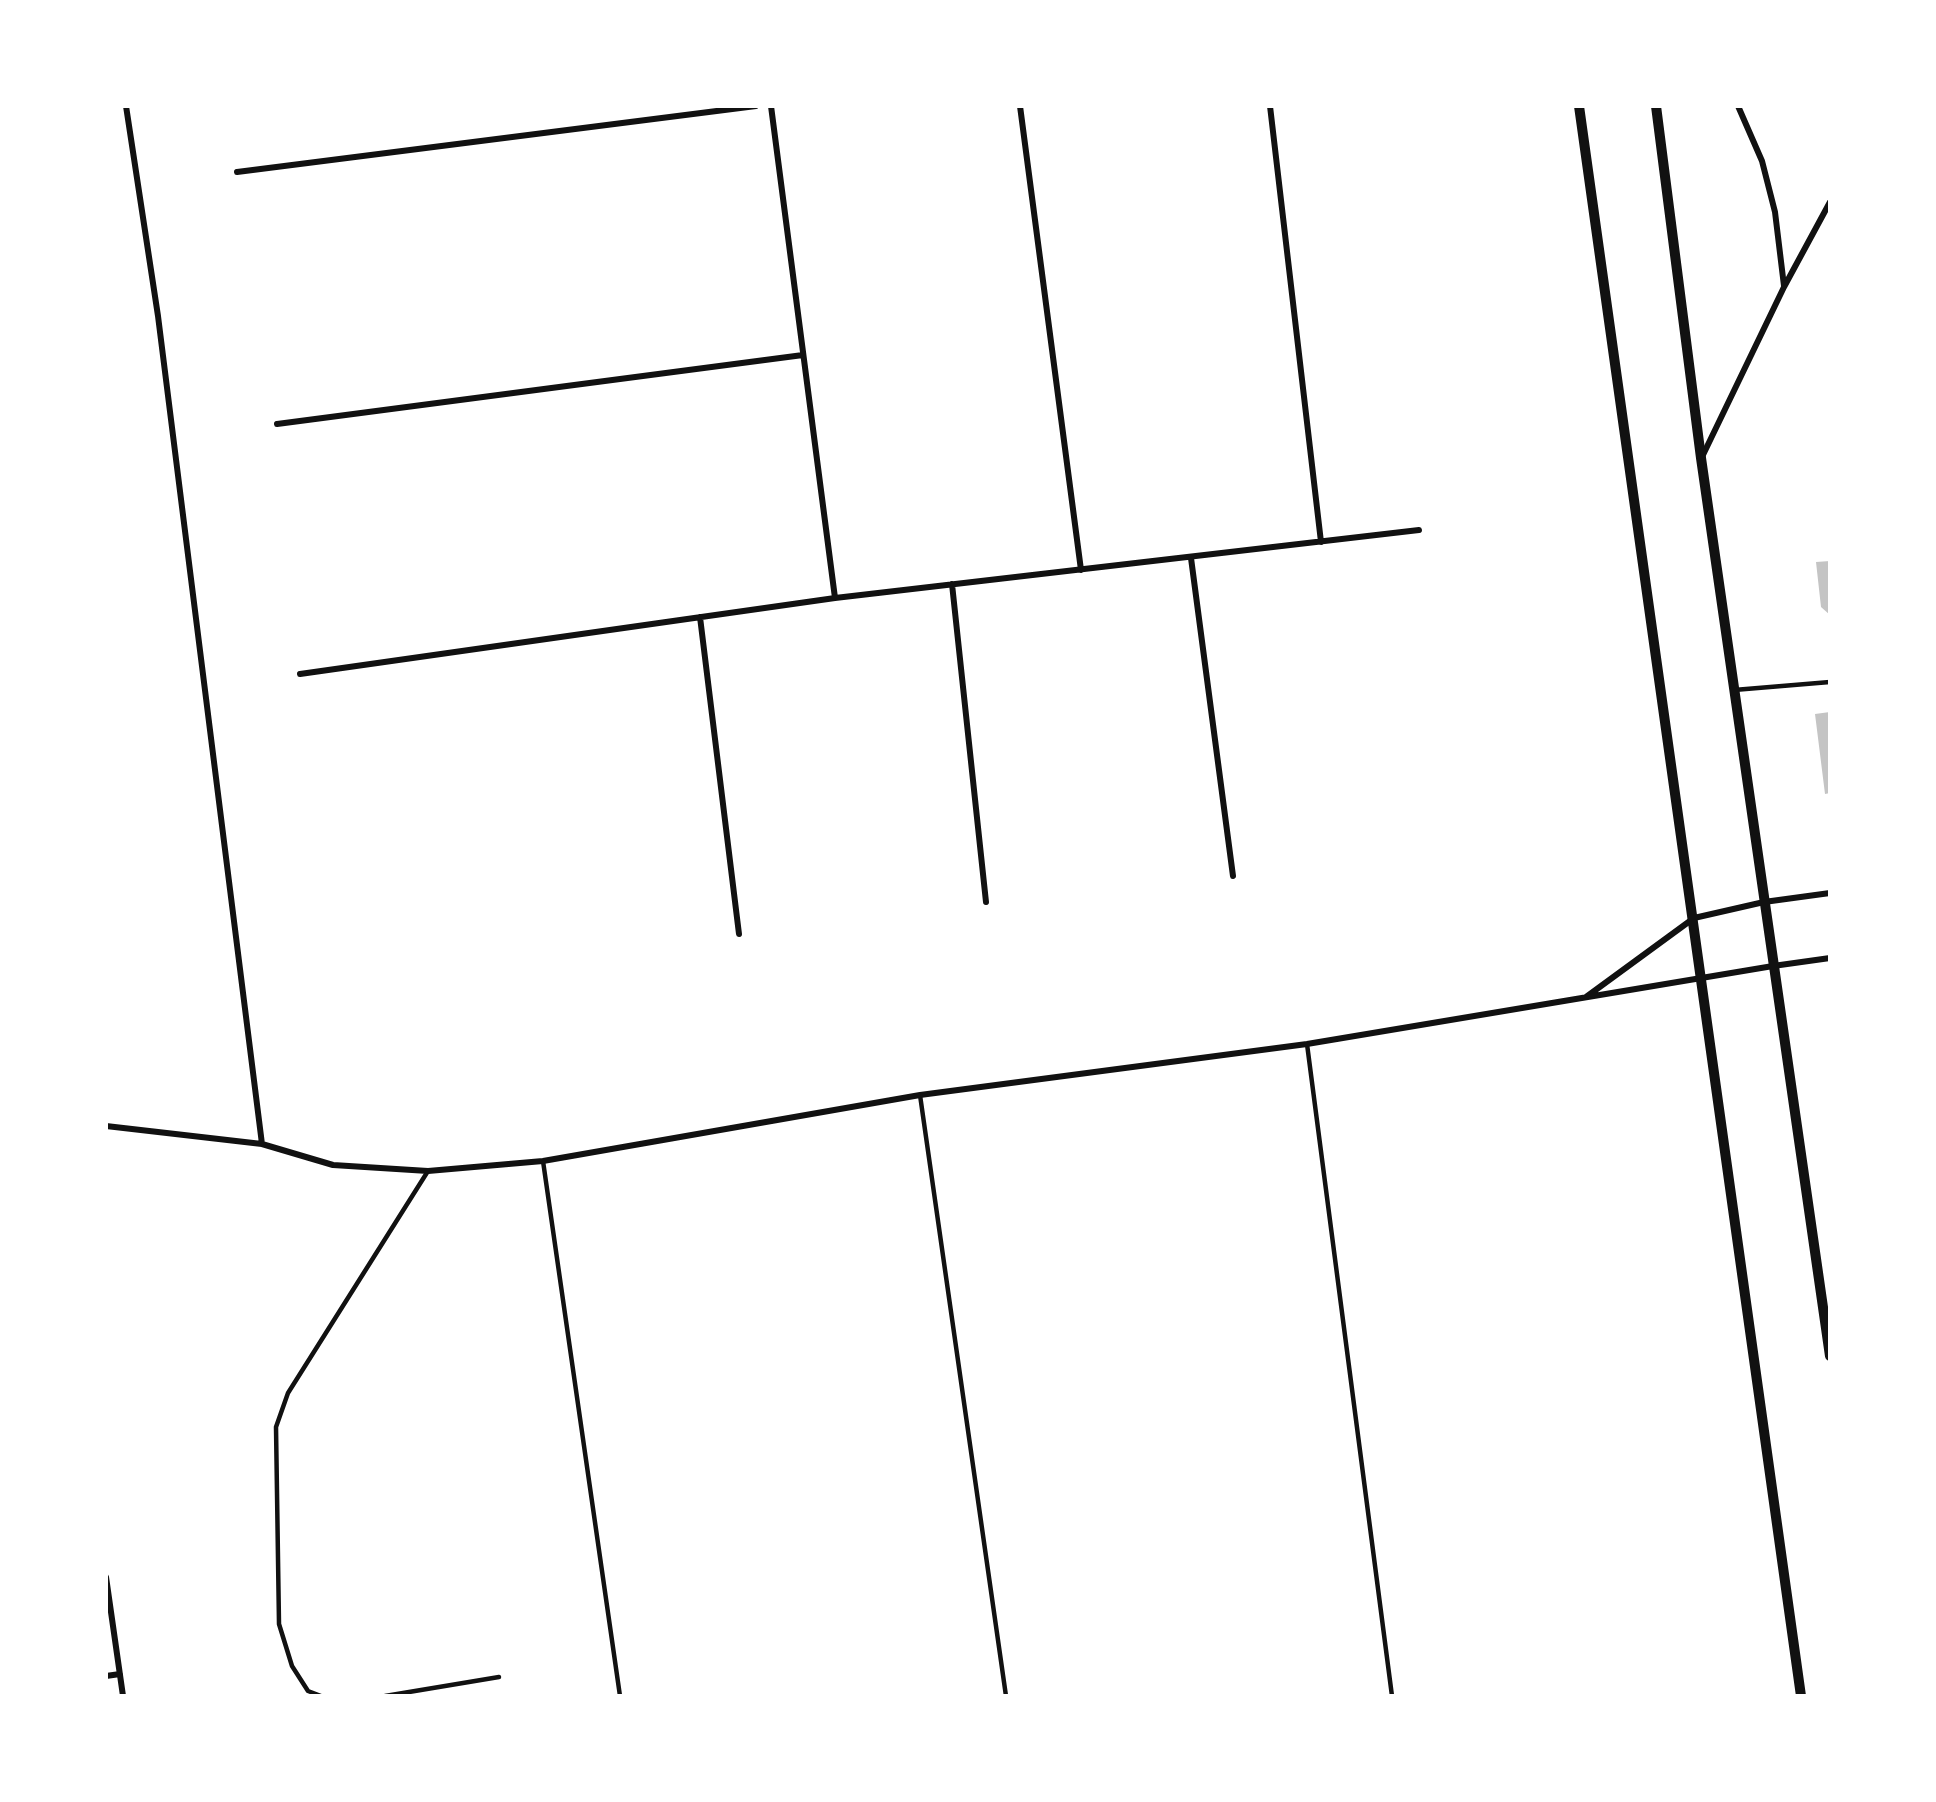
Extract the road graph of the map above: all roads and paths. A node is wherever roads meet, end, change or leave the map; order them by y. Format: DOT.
graph roads {
  1 [pos="126,106"];
  2 [pos="756,106"];
  3 [pos="771,106"];
  4 [pos="1020,106"];
  5 [pos="1270,106"];
  6 [pos="1579,106"];
  7 [pos="1656,106"];
  8 [pos="1738,106"];
  9 [pos="237,172"];
  10 [pos="1830,202"];
  11 [pos="1784,287"];
  12 [pos="803,355"];
  13 [pos="277,424"];
  14 [pos="1701,458"];
  15 [pos="1419,530"];
  16 [pos="1321,542"];
  17 [pos="1191,558"];
  18 [pos="1081,570"];
  19 [pos="952,584"];
  20 [pos="835,598"];
  21 [pos="700,617"];
  22 [pos="300,674"];
  23 [pos="1830,682"];
  24 [pos="1734,690"];
  25 [pos="1233,876"];
  26 [pos="1830,893"];
  27 [pos="986,902"];
  28 [pos="1764,902"];
  29 [pos="1694,918"];
  30 [pos="739,934"];
  31 [pos="1830,958"];
  32 [pos="1773,966"];
  33 [pos="1702,979"];
  34 [pos="1583,999"];
  35 [pos="1307,1044"];
  36 [pos="920,1095"];
  37 [pos="106,1126"];
  38 [pos="262,1144"];
  39 [pos="543,1161"];
  40 [pos="428,1171"];
  41 [pos="1830,1356"];
  42 [pos="106,1577"];
  43 [pos="120,1674"];
  44 [pos="106,1677"];
  45 [pos="499,1677"];
  46 [pos="123,1695"];
  47 [pos="321,1695"];
  48 [pos="386,1695"];
  49 [pos="620,1695"];
  50 [pos="1006,1695"];
  51 [pos="1392,1695"];
  52 [pos="1801,1695"];
  1 -- 38 [label="street"];
  2 -- 9 [label="street"];
  3 -- 12 [label="street"];
  4 -- 18 [label="street"];
  5 -- 16 [label="street"];
  6 -- 29 [label="street"];
  7 -- 14 [label="street"];
  8 -- 11 [label="street"];
  10 -- 11 [label="street"];
  11 -- 14 [label="street"];
  12 -- 13 [label="street"];
  12 -- 20 [label="street"];
  14 -- 24 [label="street"];
  15 -- 16 [label="street"];
  16 -- 17 [label="street"];
  17 -- 18 [label="street"];
  17 -- 25 [label="street"];
  18 -- 19 [label="street"];
  19 -- 20 [label="street"];
  19 -- 27 [label="street"];
  20 -- 21 [label="street"];
  21 -- 22 [label="street"];
  21 -- 30 [label="street"];
  23 -- 24 [label="lane"];
  24 -- 28 [label="street"];
  26 -- 28 [label="street"];
  28 -- 29 [label="street"];
  28 -- 32 [label="street"];
  29 -- 33 [label="street"];
  29 -- 34 [label="street"];
  31 -- 32 [label="street"];
  32 -- 33 [label="street"];
  32 -- 41 [label="street"];
  33 -- 34 [label="street"];
  33 -- 52 [label="street"];
  34 -- 35 [label="street"];
  35 -- 36 [label="street"];
  35 -- 51 [label="lane"];
  36 -- 39 [label="street"];
  36 -- 50 [label="lane"];
  37 -- 38 [label="street"];
  38 -- 40 [label="street"];
  39 -- 40 [label="street"];
  39 -- 49 [label="lane"];
  40 -- 47 [label="lane"];
  42 -- 43 [label="street"];
  43 -- 44 [label="street"];
  43 -- 46 [label="street"];
  45 -- 48 [label="lane"];
}
